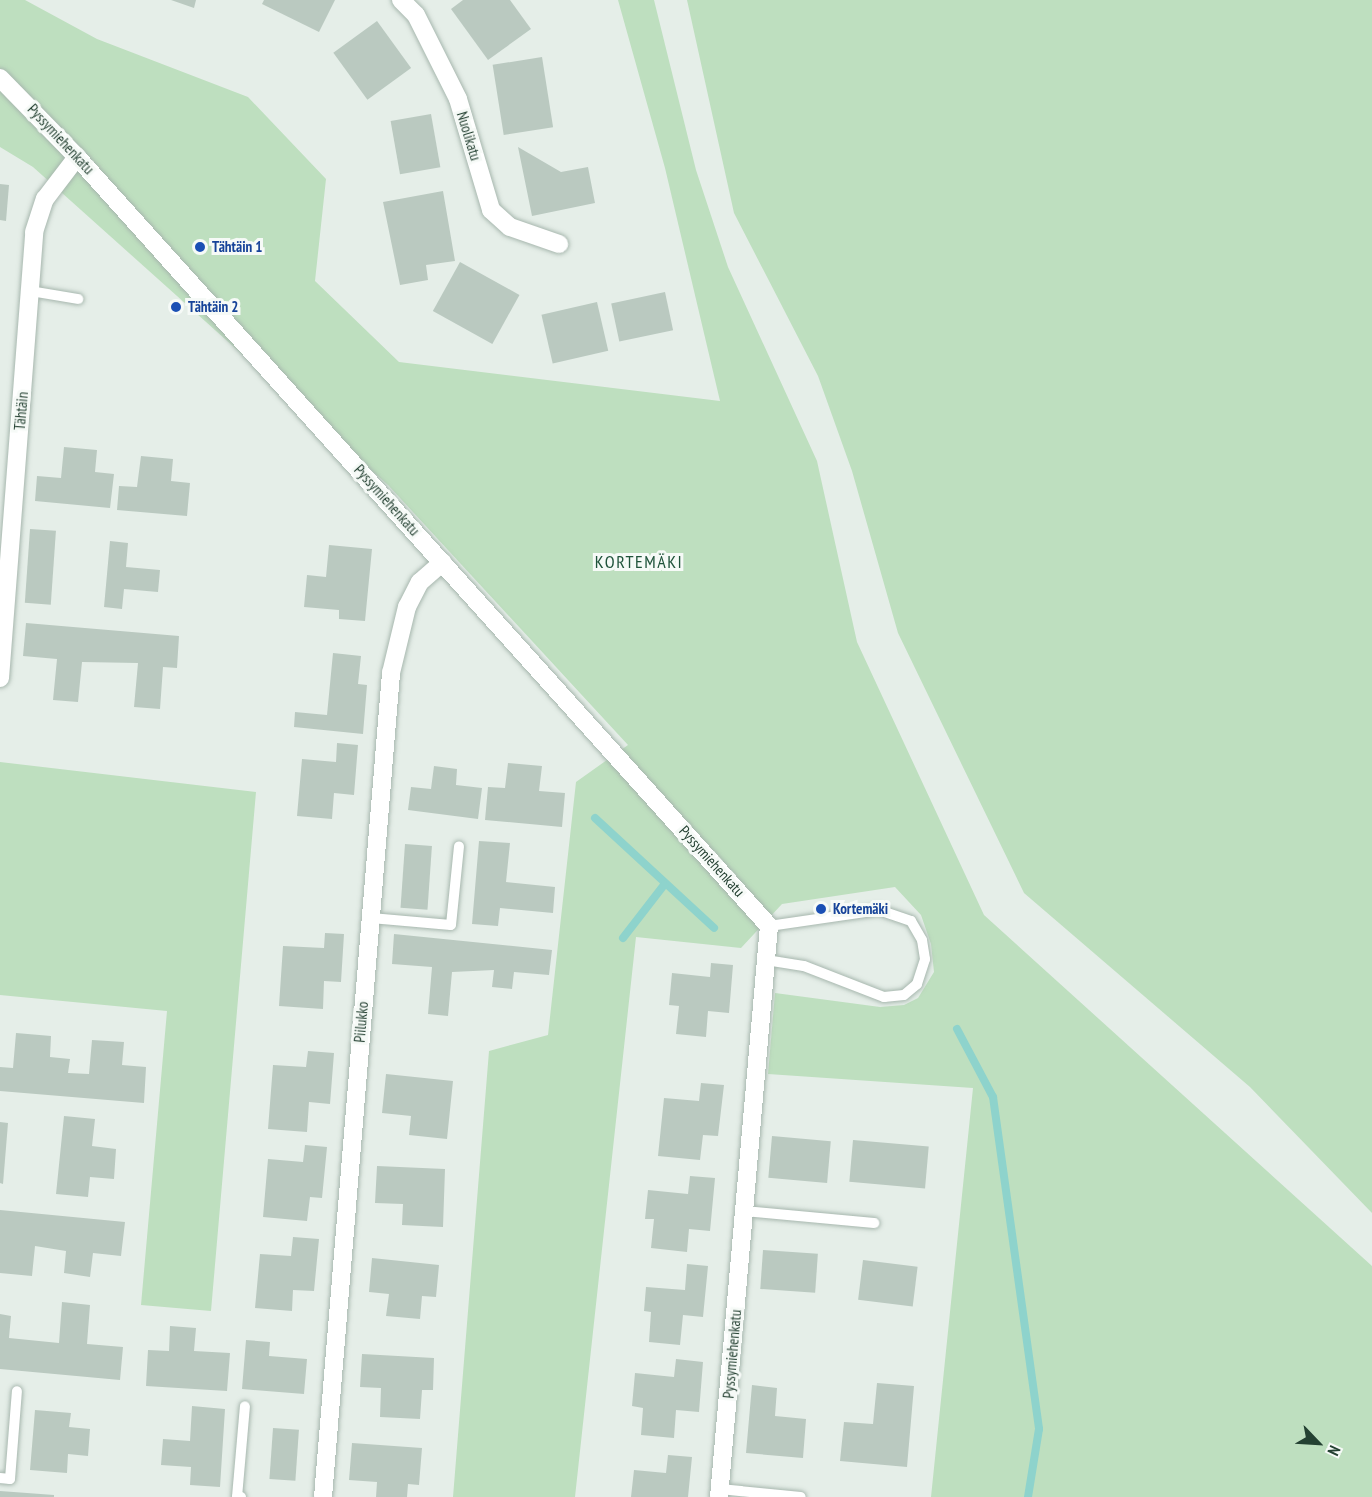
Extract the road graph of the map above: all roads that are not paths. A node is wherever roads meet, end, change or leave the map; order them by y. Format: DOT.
graph roads {
  1 [pos="401,0"];
  2 [pos="0,78"];
  3 [pos="77,157"];
  4 [pos="559,244"];
  5 [pos="30,291"];
  6 [pos="78,299"];
  7 [pos="443,562"];
  8 [pos="0,678"];
  9 [pos="459,846"];
  10 [pos="371,918"];
  11 [pos="769,926"];
  12 [pos="766,960"];
  13 [pos="744,1210"];
  14 [pos="874,1223"];
  15 [pos="17,1391"];
  16 [pos="245,1406"];
  17 [pos="0,1478"];
  18 [pos="720,1493"];
  19 [pos="241,1497"];
  20 [pos="323,1497"];
  21 [pos="801,1497"];
  1 -- 4 [label="street, Nuolikatu"];
  2 -- 3 [label="street, Pyssymiehenkatu"];
  3 -- 5 [label="street, Tähtäin"];
  3 -- 7 [label="street, Pyssymiehenkatu"];
  5 -- 6 [label="lane"];
  5 -- 8 [label="street, Tähtäin"];
  7 -- 10 [label="street, Piilukko"];
  7 -- 11 [label="street, Pyssymiehenkatu"];
  9 -- 10 [label="lane"];
  10 -- 20 [label="street, Piilukko"];
  11 -- 12 [label="street, Pyssymiehenkatu"];
  11 -- 12 [label="lane"];
  12 -- 13 [label="street, Pyssymiehenkatu"];
  13 -- 14 [label="lane"];
  13 -- 18 [label="street, Pyssymiehenkatu"];
  15 -- 17 [label="lane"];
  16 -- 19 [label="lane"];
  18 -- 21 [label="lane"];
}
